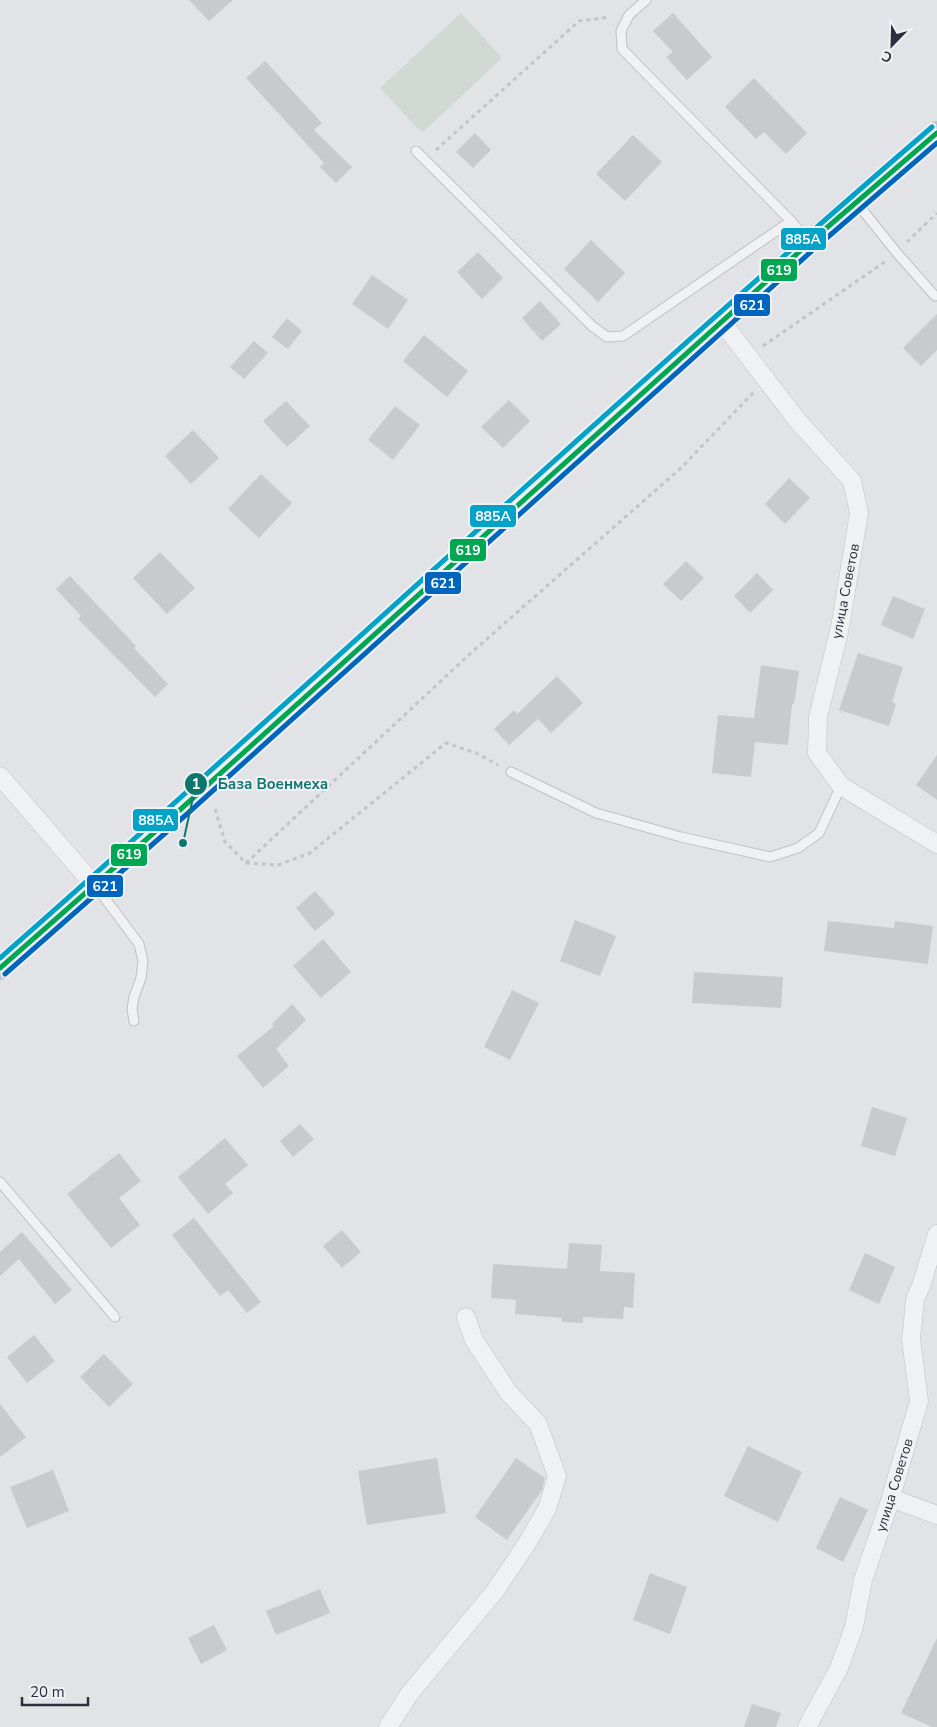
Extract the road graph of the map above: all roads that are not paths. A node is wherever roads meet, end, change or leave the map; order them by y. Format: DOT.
graph roads {
  1 [pos="646,0"];
  2 [pos="937,133"];
  3 [pos="416,151"];
  4 [pos="856,202"];
  5 [pos="791,221"];
  6 [pos="809,243"];
  7 [pos="935,296"];
  8 [pos="722,322"];
  9 [pos="511,772"];
  10 [pos="0,776"];
  11 [pos="842,786"];
  12 [pos="937,844"];
  13 [pos="94,885"];
  14 [pos="0,968"];
  15 [pos="134,1021"];
  16 [pos="0,1182"];
  17 [pos="937,1234"];
  18 [pos="115,1317"];
  19 [pos="466,1317"];
  20 [pos="891,1498"];
  21 [pos="937,1515"];
  22 [pos="388,1727"];
  23 [pos="807,1727"];
  1 -- 5 [label="lane"];
  2 -- 4 [label="main road"];
  3 -- 5 [label="lane"];
  4 -- 6 [label="main road"];
  4 -- 7 [label="lane"];
  5 -- 6 [label="lane"];
  6 -- 8 [label="main road"];
  8 -- 11 [label="street, улица Советов"];
  8 -- 13 [label="main road"];
  9 -- 11 [label="lane"];
  10 -- 13 [label="street"];
  11 -- 12 [label="street, улица Советов"];
  13 -- 14 [label="main road"];
  13 -- 15 [label="lane"];
  16 -- 18 [label="lane"];
  17 -- 20 [label="street, улица Советов"];
  19 -- 22 [label="street"];
  20 -- 21 [label="street"];
  20 -- 23 [label="street, улица Советов"];
}
